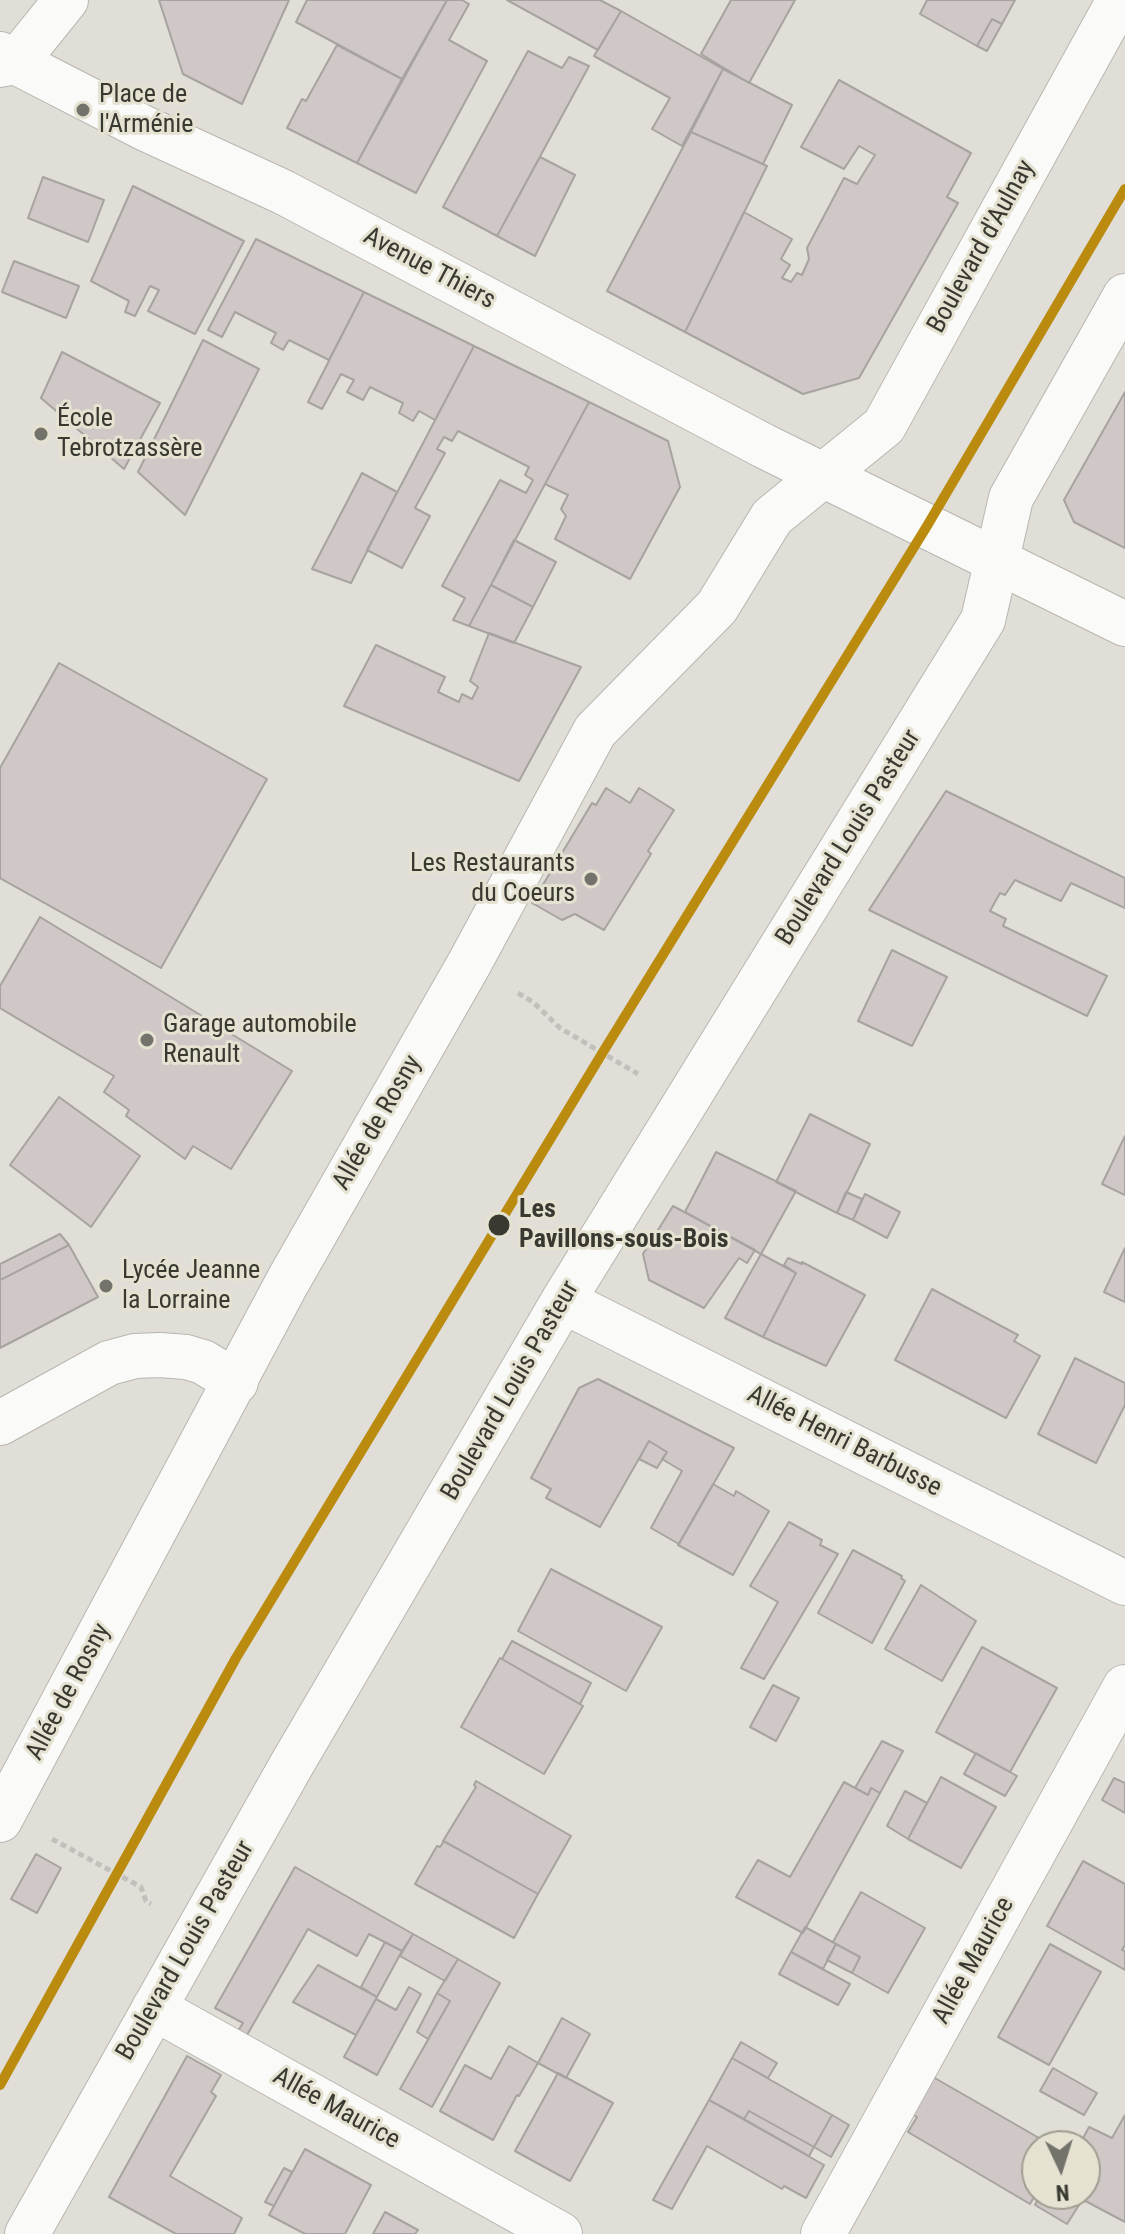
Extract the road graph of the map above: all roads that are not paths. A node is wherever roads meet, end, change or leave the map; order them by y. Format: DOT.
graph roads {
  1 [pos="66,0"];
  2 [pos="1119,0"];
  3 [pos="5,61"];
  4 [pos="1125,296"];
  5 [pos="840,483"];
  6 [pos="996,560"];
  7 [pos="1125,624"];
  8 [pos="563,1301"];
  9 [pos="236,1382"];
  10 [pos="0,1423"];
  11 [pos="1125,1583"];
  12 [pos="1125,1687"];
  13 [pos="0,1820"];
  14 [pos="154,2008"];
  15 [pos="27,2234"];
  16 [pos="560,2234"];
  17 [pos="823,2234"];
  1 -- 3 [label="street"];
  2 -- 5 [label="street, Boulevard d'Aulnay"];
  3 -- 5 [label="street, Avenue Thiers"];
  4 -- 6 [label="street, Boulevard Louis Pasteur"];
  5 -- 6 [label="street, Avenue Thiers"];
  5 -- 9 [label="street, Allée de Rosny"];
  6 -- 7 [label="street, Avenue Thiers"];
  6 -- 8 [label="street, Boulevard Louis Pasteur"];
  8 -- 11 [label="street, Allée Henri Barbusse"];
  8 -- 14 [label="street, Boulevard Louis Pasteur"];
  9 -- 10 [label="street"];
  9 -- 13 [label="street, Allée de Rosny"];
  12 -- 17 [label="street, Allée Maurice"];
  14 -- 15 [label="street, Boulevard Louis Pasteur"];
  14 -- 16 [label="street, Allée Maurice"];
}
